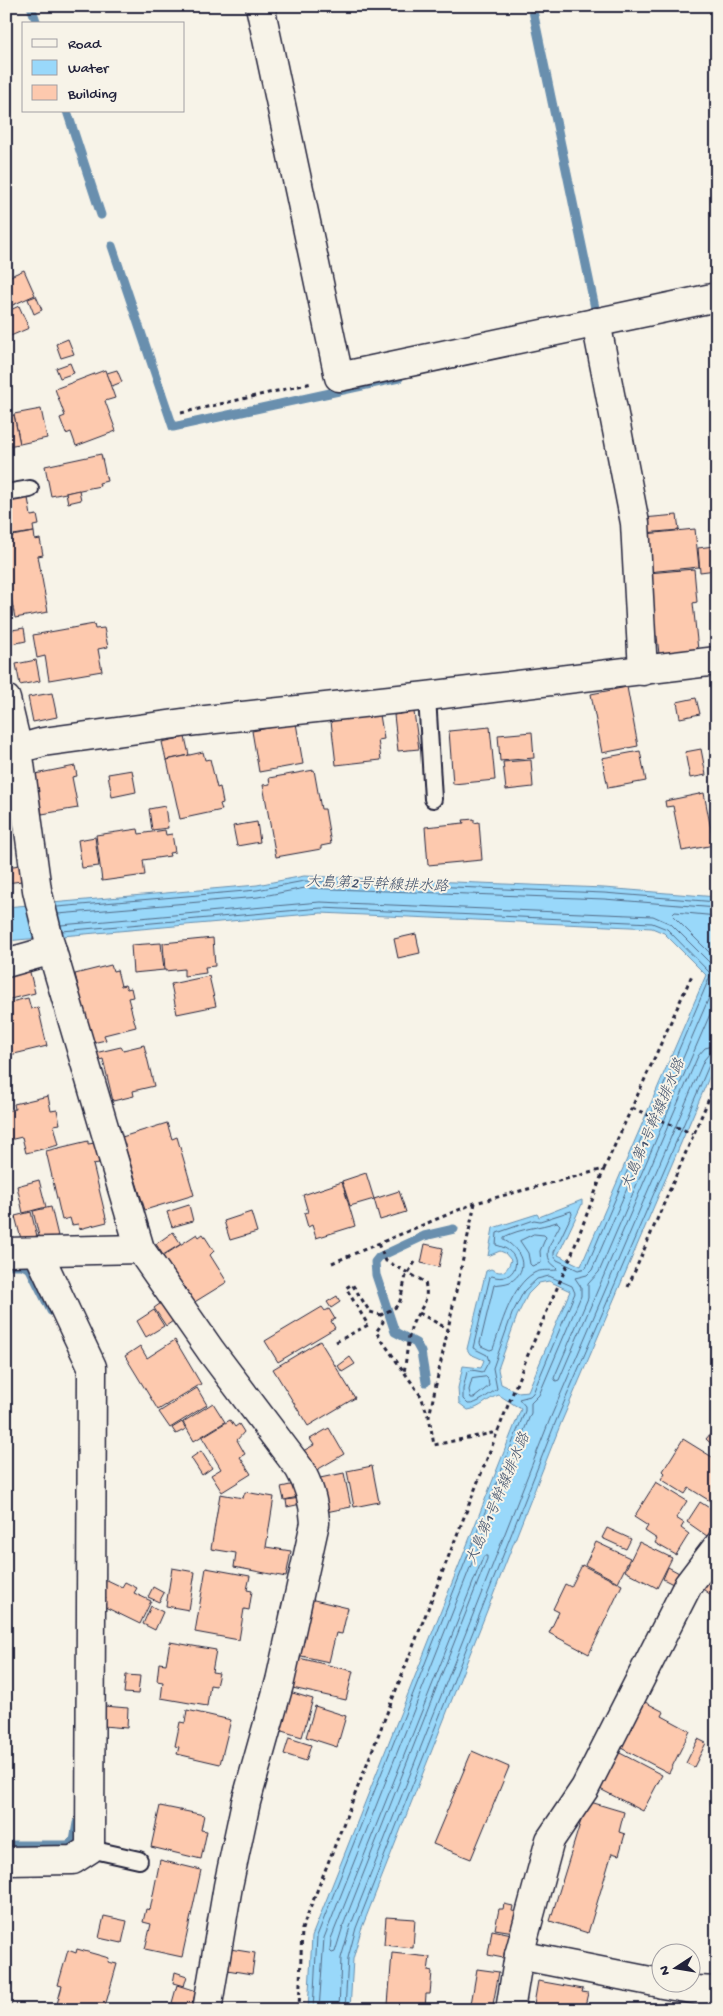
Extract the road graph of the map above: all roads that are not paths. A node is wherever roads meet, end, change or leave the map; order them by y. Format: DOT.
graph roads {
  1 [pos="260,6"];
  2 [pos="717,297"];
  3 [pos="596,322"];
  4 [pos="30,489"];
  5 [pos="6,493"];
  6 [pos="717,661"];
  7 [pos="643,670"];
  8 [pos="427,696"];
  9 [pos="6,699"];
  10 [pos="18,749"];
  11 [pos="433,799"];
  12 [pos="51,947"];
  13 [pos="6,963"];
  14 [pos="140,1250"];
  15 [pos="6,1252"];
  16 [pos="38,1252"];
  17 [pos="717,1547"];
  18 [pos="90,1849"];
  19 [pos="139,1860"];
  20 [pos="6,1861"];
  21 [pos="519,1955"];
  22 [pos="650,1981"];
  23 [pos="700,1990"];
  24 [pos="717,1990"];
  25 [pos="207,2010"];
  26 [pos="510,2010"];
  1 -- 3 [label="street"];
  2 -- 3 [label="street"];
  3 -- 7 [label="street"];
  4 -- 5 [label="lane"];
  6 -- 7 [label="street"];
  7 -- 8 [label="street"];
  8 -- 10 [label="street"];
  8 -- 11 [label="lane"];
  9 -- 10 [label="street"];
  10 -- 12 [label="street"];
  12 -- 13 [label="street"];
  12 -- 14 [label="street"];
  14 -- 16 [label="street"];
  14 -- 25 [label="street"];
  15 -- 16 [label="street"];
  16 -- 18 [label="street"];
  17 -- 21 [label="street"];
  18 -- 19 [label="lane"];
  18 -- 20 [label="street"];
  21 -- 22 [label="street"];
  21 -- 26 [label="street"];
  23 -- 24 [label="street"];
}
